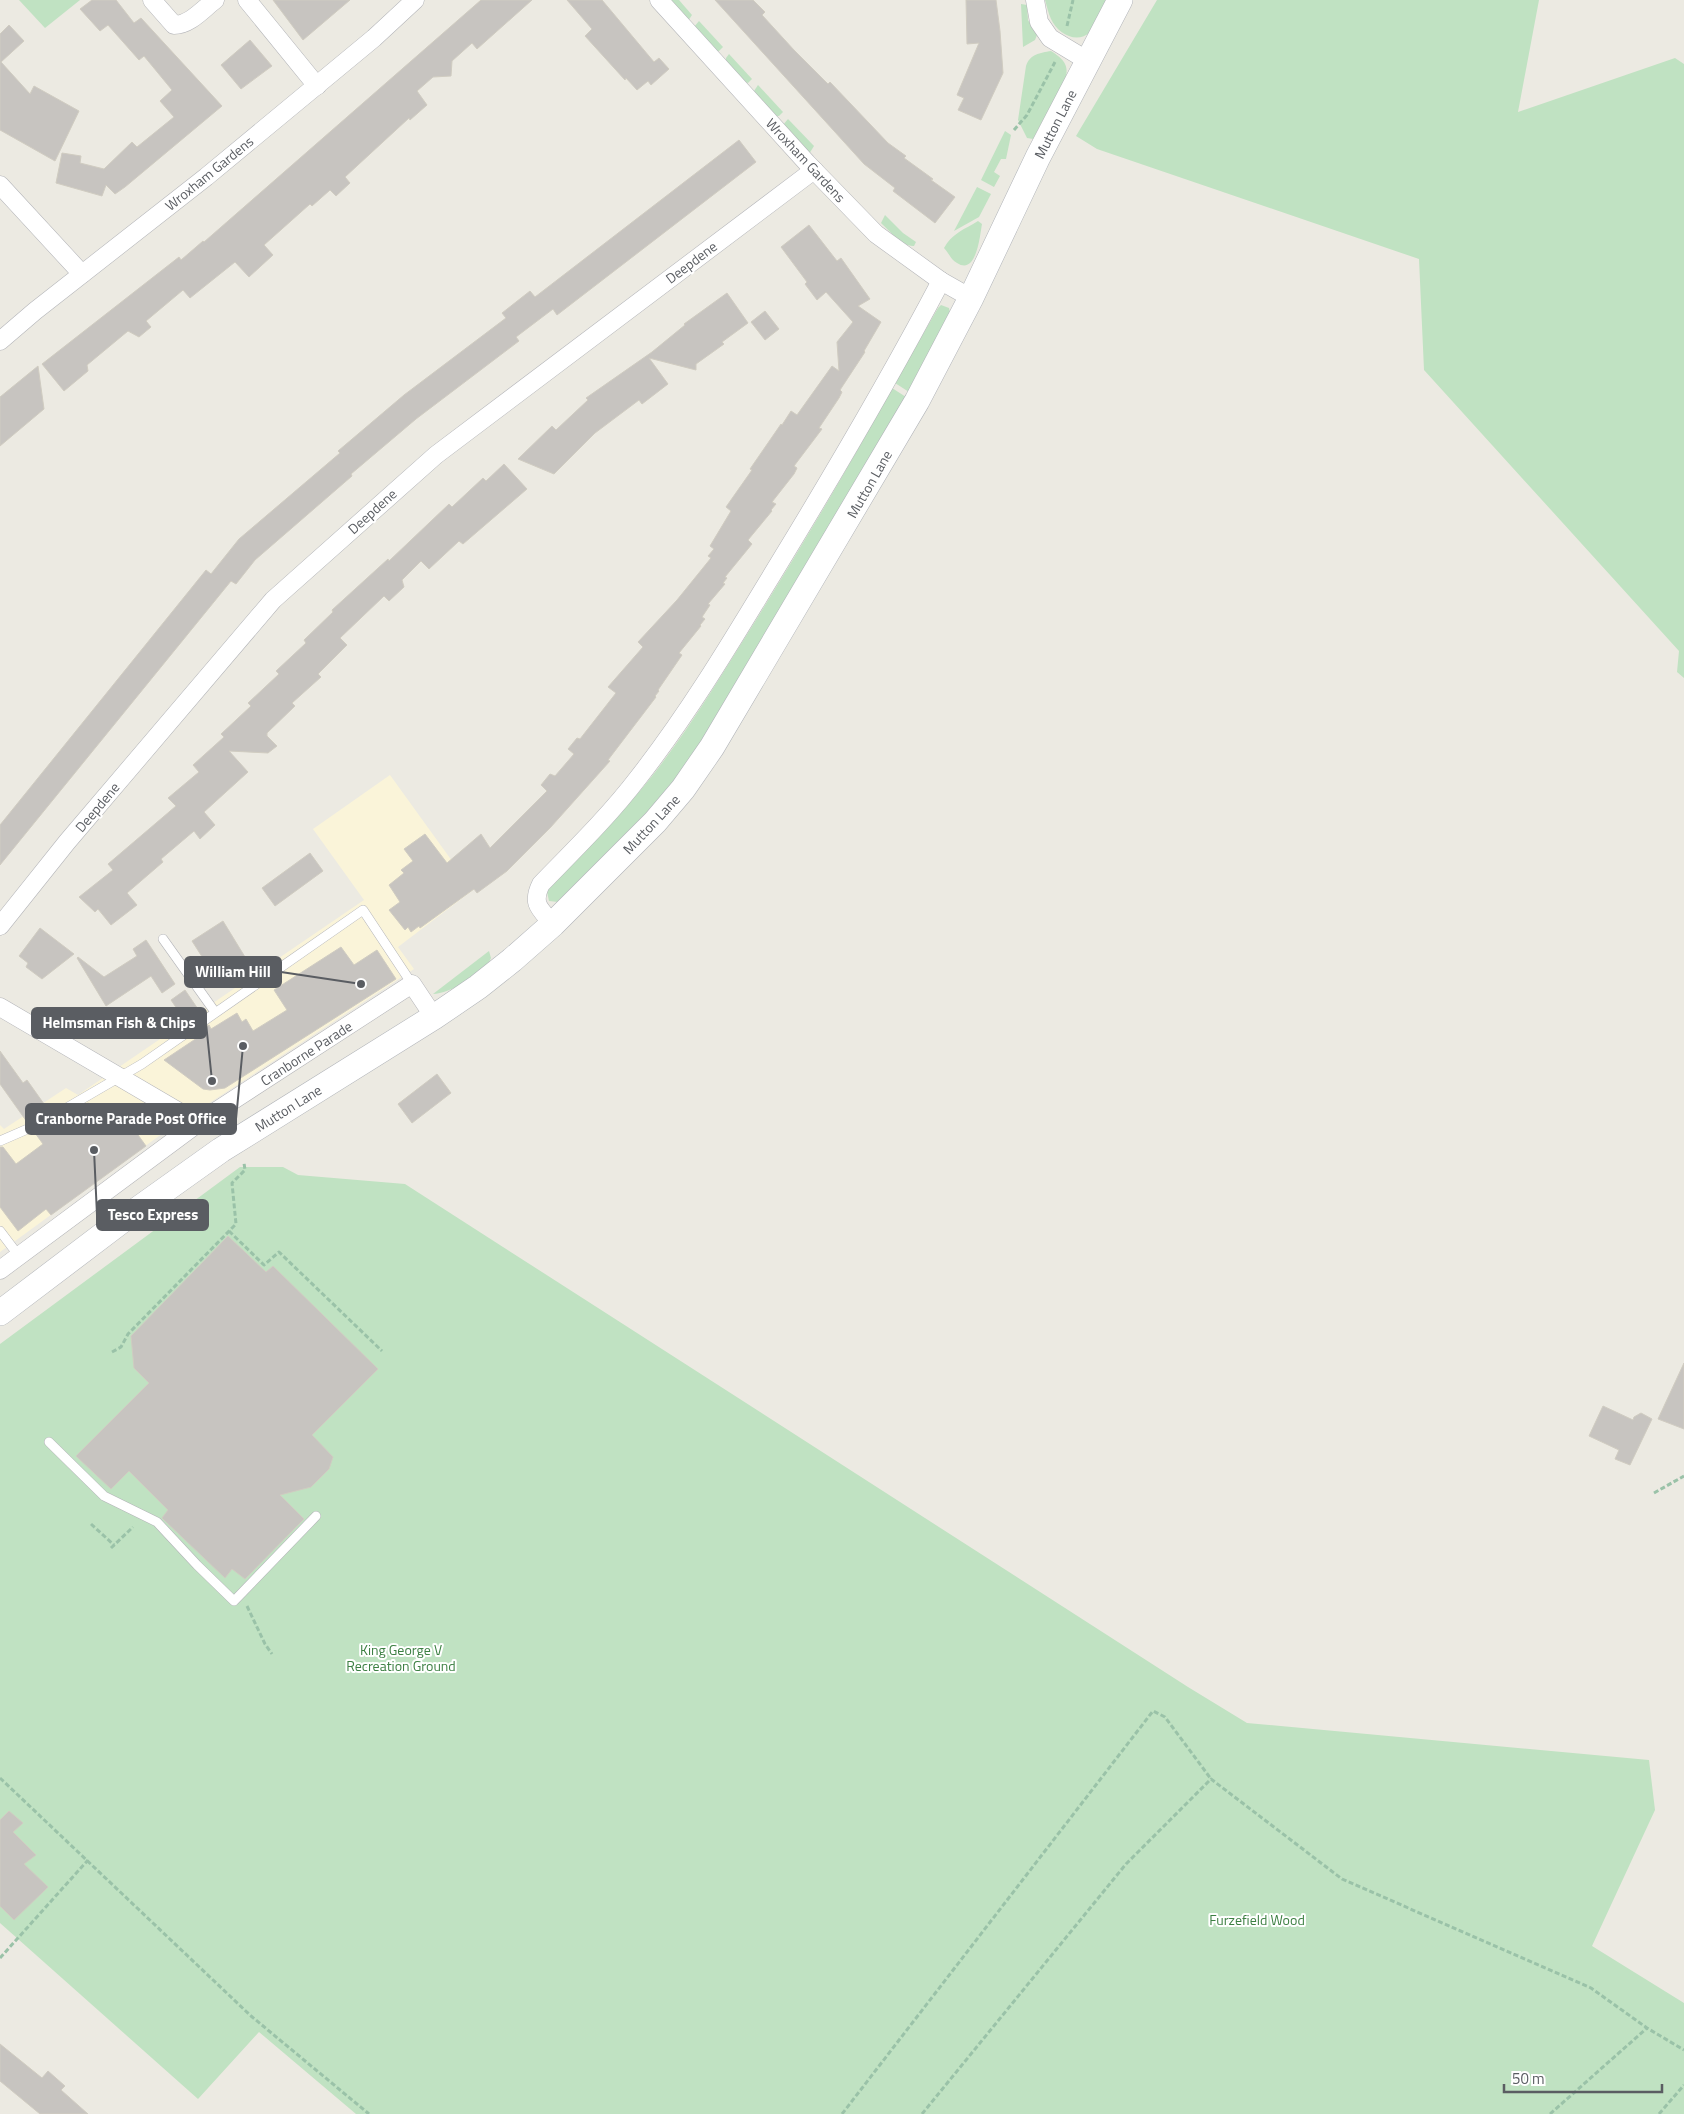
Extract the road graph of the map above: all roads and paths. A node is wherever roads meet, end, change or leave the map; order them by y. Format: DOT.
graph roads {
  1 [pos="152,0"];
  2 [pos="215,0"];
  3 [pos="247,0"];
  4 [pos="415,0"];
  5 [pos="659,0"];
  6 [pos="1035,0"];
  7 [pos="1074,0"];
  8 [pos="1120,0"];
  9 [pos="1063,46"];
  10 [pos="1088,62"];
  11 [pos="317,86"];
  12 [pos="1014,130"];
  13 [pos="814,170"];
  14 [pos="0,185"];
  15 [pos="82,274"];
  16 [pos="941,281"];
  17 [pos="971,298"];
  18 [pos="0,342"];
  19 [pos="553,924"];
  20 [pos="0,926"];
  21 [pos="163,939"];
  22 [pos="412,984"];
  23 [pos="0,1007"];
  24 [pos="215,1012"];
  25 [pos="434,1016"];
  26 [pos="118,1077"];
  27 [pos="198,1123"];
  28 [pos="0,1141"];
  29 [pos="242,1154"];
  30 [pos="0,1231"];
  31 [pos="229,1231"];
  32 [pos="19,1256"];
  33 [pos="0,1270"];
  34 [pos="0,1313"];
  35 [pos="382,1351"];
  36 [pos="112,1352"];
  37 [pos="49,1442"];
  38 [pos="1684,1476"];
  39 [pos="1654,1493"];
  40 [pos="145,1516"];
  41 [pos="316,1516"];
  42 [pos="91,1524"];
  43 [pos="242,1594"];
  44 [pos="272,1654"];
  45 [pos="0,1778"];
  46 [pos="1211,1778"];
  47 [pos="88,1860"];
  48 [pos="0,1958"];
  49 [pos="1647,2028"];
  50 [pos="1684,2050"];
  51 [pos="1684,2085"];
  52 [pos="370,2114"];
  53 [pos="842,2114"];
  54 [pos="922,2114"];
  55 [pos="1550,2114"];
  56 [pos="1659,2114"];
  1 -- 2 [label="street"];
  3 -- 11 [label="street"];
  4 -- 11 [label="street, Wroxham Gardens"];
  5 -- 13 [label="street, Wroxham Gardens"];
  6 -- 9 [label="street"];
  7 -- 9 [label="path"];
  8 -- 10 [label="main road, Mutton Lane"];
  9 -- 10 [label="street"];
  9 -- 12 [label="path"];
  10 -- 17 [label="main road, Mutton Lane"];
  11 -- 15 [label="street, Wroxham Gardens"];
  13 -- 16 [label="street, Wroxham Gardens"];
  13 -- 20 [label="street, Deepdene"];
  14 -- 15 [label="street"];
  15 -- 18 [label="street, Wroxham Gardens"];
  16 -- 17 [label="street, Wroxham Gardens"];
  16 -- 19 [label="street"];
  17 -- 19 [label="main road, Mutton Lane"];
  19 -- 25 [label="main road, Mutton Lane"];
  21 -- 24 [label="lane"];
  22 -- 24 [label="lane"];
  22 -- 25 [label="street"];
  22 -- 27 [label="street, Cranborne Parade"];
  23 -- 26 [label="street"];
  24 -- 26 [label="lane"];
  25 -- 34 [label="main road, Mutton Lane"];
  26 -- 27 [label="street"];
  26 -- 28 [label="lane"];
  27 -- 32 [label="street, Cranborne Parade"];
  29 -- 31 [label="path"];
  30 -- 32 [label="lane"];
  31 -- 35 [label="path"];
  31 -- 36 [label="path"];
  32 -- 33 [label="street, Cranborne Parade"];
  37 -- 40 [label="lane"];
  38 -- 39 [label="path"];
  40 -- 42 [label="path"];
  40 -- 43 [label="lane"];
  41 -- 43 [label="lane"];
  43 -- 44 [label="path"];
  45 -- 47 [label="path"];
  46 -- 49 [label="path"];
  46 -- 53 [label="path"];
  46 -- 54 [label="path"];
  47 -- 48 [label="path"];
  47 -- 52 [label="path"];
  49 -- 50 [label="path"];
  49 -- 55 [label="path"];
  51 -- 56 [label="path"];
}
